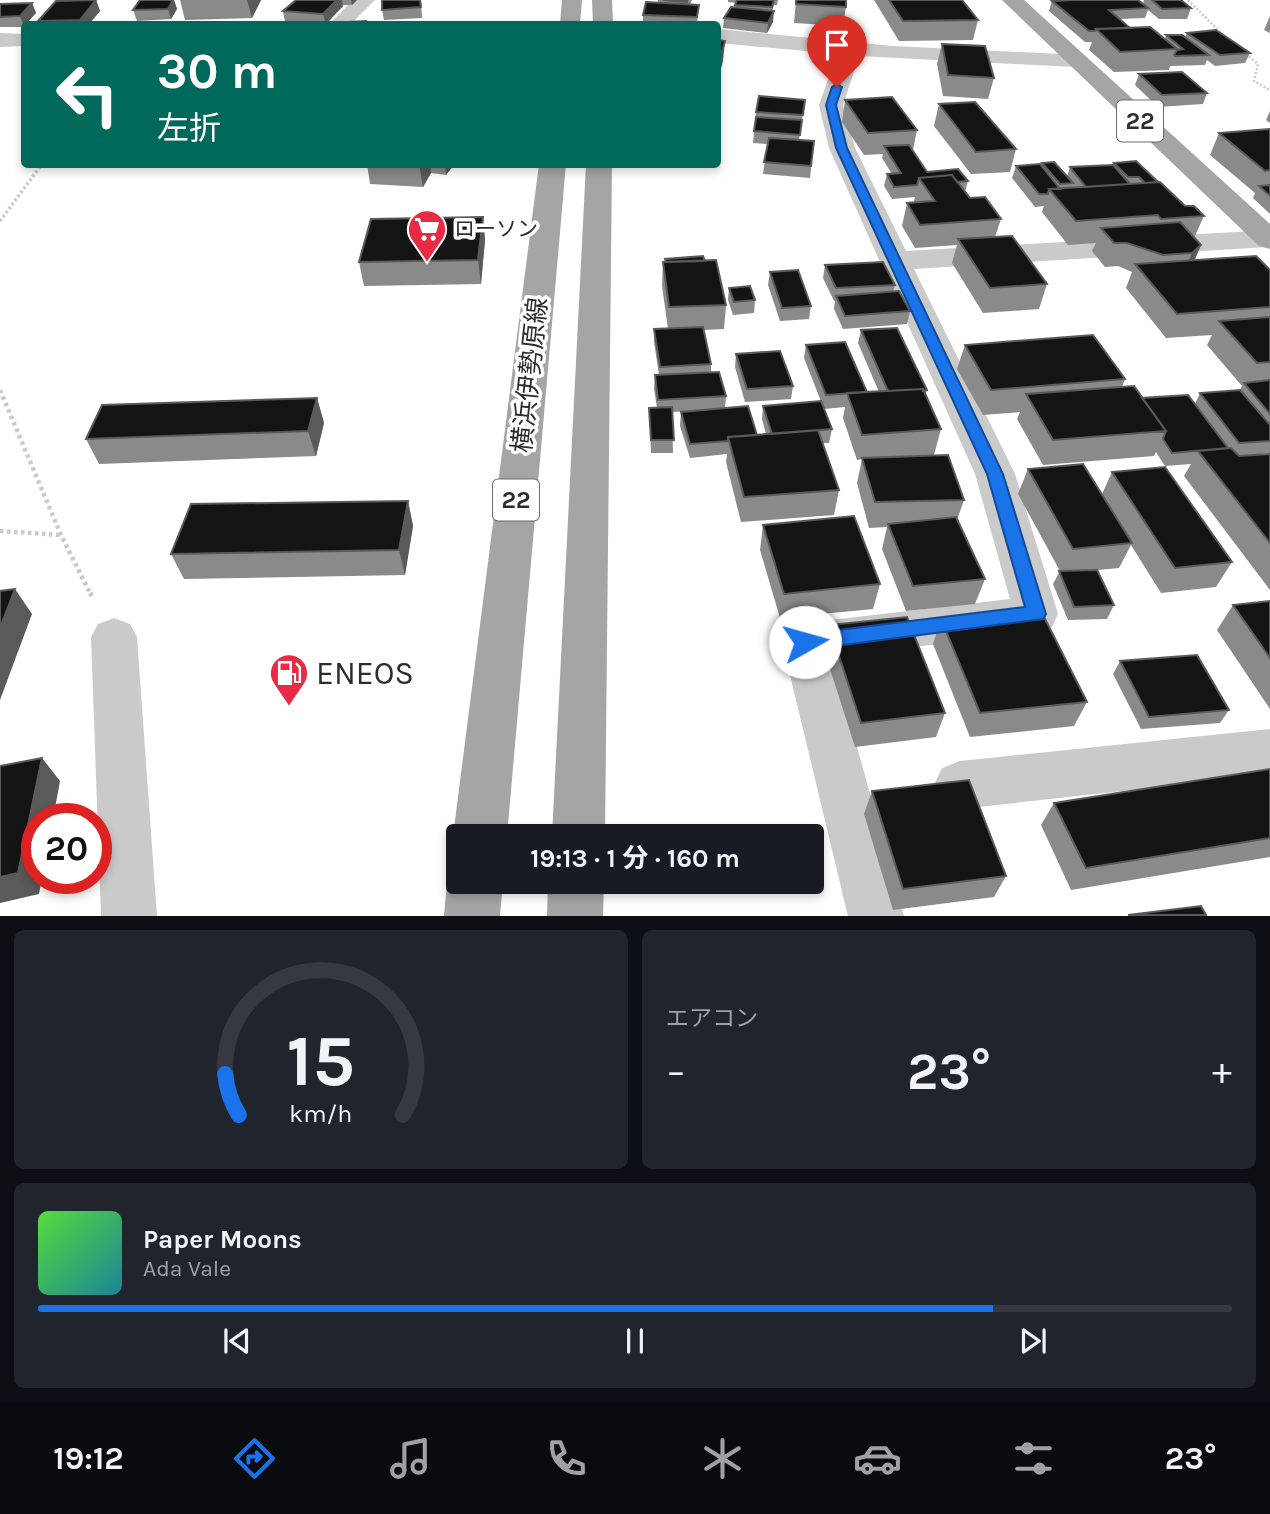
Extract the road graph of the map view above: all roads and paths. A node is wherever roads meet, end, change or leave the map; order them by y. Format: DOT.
graph roads {
  1 [pos="365,0"];
  2 [pos="572,0"];
  3 [pos="602,0"];
  4 [pos="1013,0"];
  5 [pos="1188,0"];
  6 [pos="342,21"];
  7 [pos="570,21"];
  8 [pos="603,21"];
  9 [pos="721,36"];
  10 [pos="1228,39"];
  11 [pos="0,40"];
  12 [pos="21,40"];
  13 [pos="1238,47"];
  14 [pos="850,49"];
  15 [pos="1074,51"];
  16 [pos="1270,90"];
  17 [pos="39,168"];
  18 [pos="553,168"];
  19 [pos="599,168"];
  20 [pos="0,221"];
  21 [pos="1269,239"];
  22 [pos="897,261"];
  23 [pos="0,390"];
  24 [pos="0,531"];
  25 [pos="61,535"];
  26 [pos="114,637"];
  27 [pos="1270,752"];
  28 [pos="960,785"];
  29 [pos="481,824"];
  30 [pos="578,824"];
  31 [pos="474,894"];
  32 [pos="576,894"];
  33 [pos="129,915"];
  34 [pos="472,915"];
  35 [pos="575,915"];
  36 [pos="876,915"];
  1 -- 6 [label="street"];
  2 -- 7 [label="main road"];
  3 -- 8 [label="main road"];
  4 -- 15 [label="main road, 22"];
  5 -- 10 [label="path"];
  9 -- 14 [label="street"];
  11 -- 12 [label="street"];
  13 -- 16 [label="path"];
  14 -- 15 [label="street"];
  14 -- 22 [label="street"];
  15 -- 21 [label="main road, 22"];
  17 -- 20 [label="path"];
  18 -- 29 [label="main road, 横浜伊勢原線 / 22"];
  19 -- 30 [label="main road"];
  21 -- 22 [label="street"];
  22 -- 36 [label="street"];
  23 -- 25 [label="path"];
  24 -- 25 [label="path"];
  25 -- 26 [label="path"];
  26 -- 33 [label="street"];
  27 -- 28 [label="street"];
  31 -- 34 [label="main road"];
  32 -- 35 [label="main road"];
}
